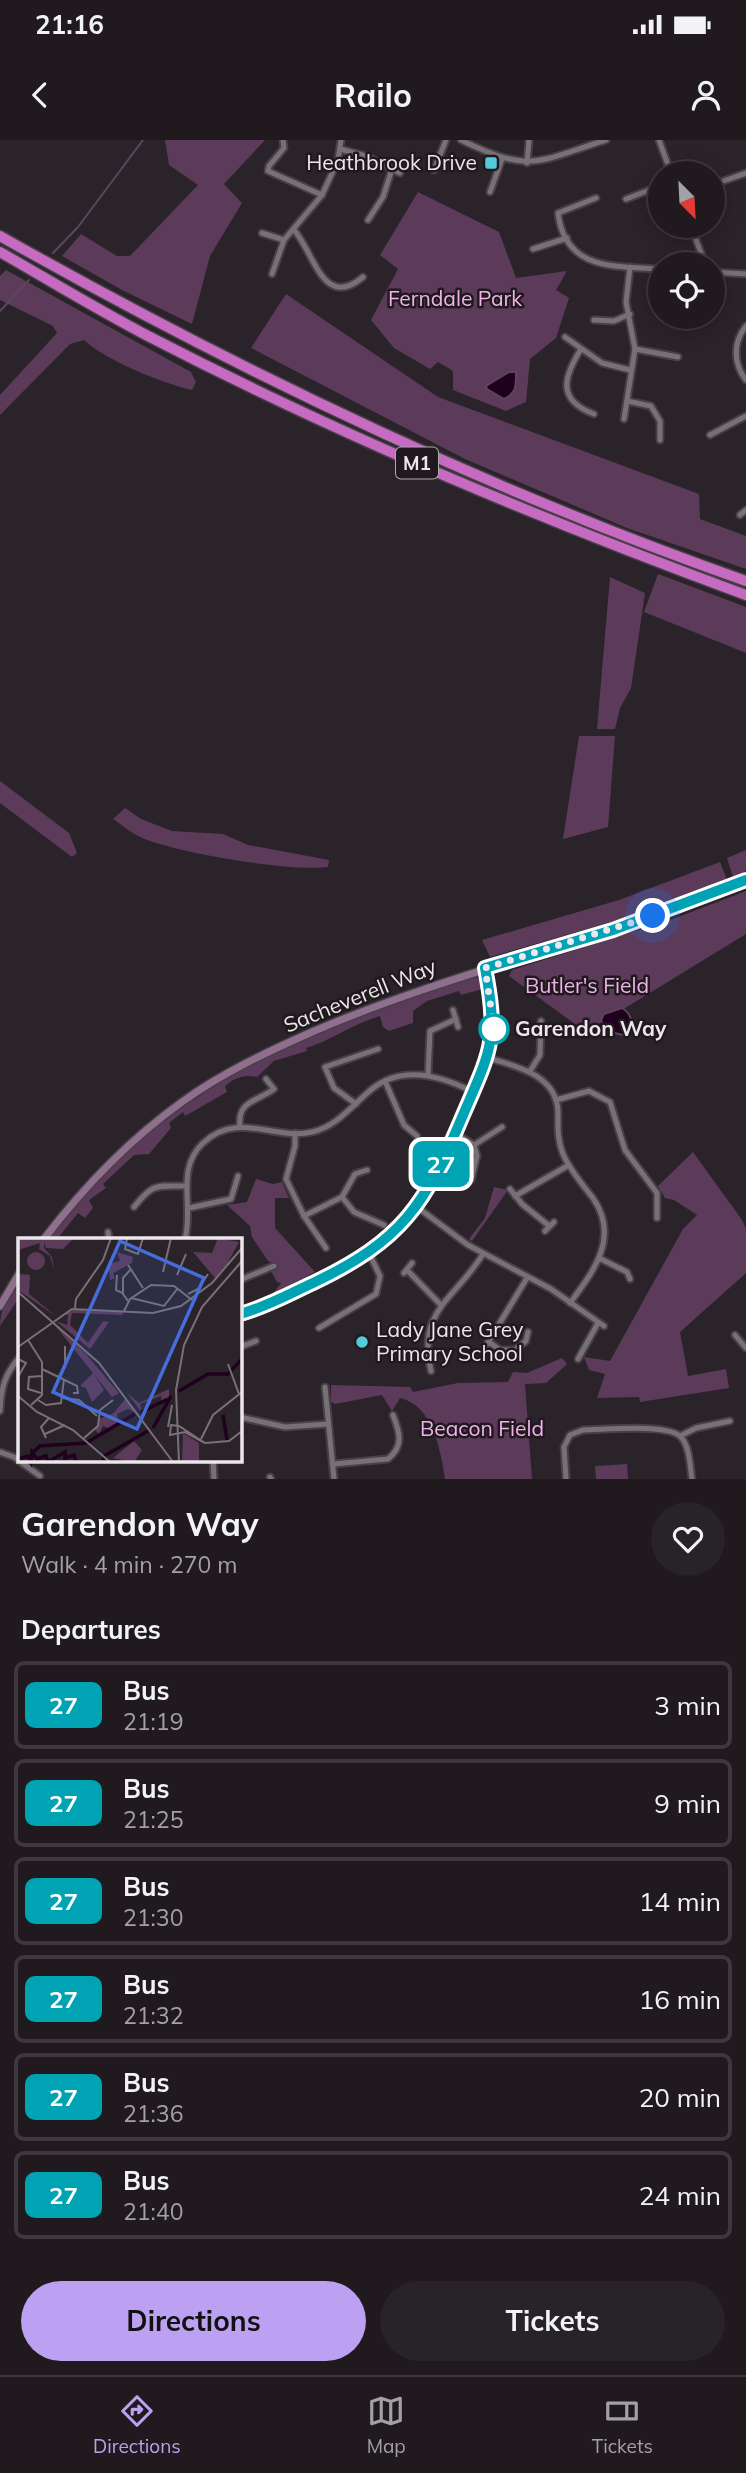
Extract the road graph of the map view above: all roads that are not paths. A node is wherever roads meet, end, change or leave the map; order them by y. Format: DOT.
graph roads {
  1 [pos="283,140"];
  2 [pos="341,140"];
  3 [pos="446,140"];
  4 [pos="461,140"];
  5 [pos="529,140"];
  6 [pos="606,140"];
  7 [pos="659,140"];
  8 [pos="588,143"];
  9 [pos="340,149"];
  10 [pos="502,159"];
  11 [pos="667,161"];
  12 [pos="527,163"];
  13 [pos="392,169"];
  14 [pos="434,170"];
  15 [pos="400,173"];
  16 [pos="746,173"];
  17 [pos="725,180"];
  18 [pos="648,191"];
  19 [pos="490,192"];
  20 [pos="322,195"];
  21 [pos="596,198"];
  22 [pos="626,200"];
  23 [pos="368,220"];
  24 [pos="294,229"];
  25 [pos="262,233"];
  26 [pos="0,236"];
  27 [pos="567,238"];
  28 [pos="284,240"];
  29 [pos="533,249"];
  30 [pos="0,252"];
  31 [pos="630,267"];
  32 [pos="648,268"];
  33 [pos="725,273"];
  34 [pos="272,274"];
  35 [pos="746,274"];
  36 [pos="363,277"];
  37 [pos="629,314"];
  38 [pos="594,320"];
  39 [pos="746,326"];
  40 [pos="565,337"];
  41 [pos="581,349"];
  42 [pos="635,349"];
  43 [pos="678,357"];
  44 [pos="630,370"];
  45 [pos="746,380"];
  46 [pos="627,401"];
  47 [pos="594,414"];
  48 [pos="746,416"];
  49 [pos="624,419"];
  50 [pos="710,435"];
  51 [pos="660,440"];
  52 [pos="746,510"];
  53 [pos="740,515"];
  54 [pos="746,581"];
  55 [pos="746,595"];
  56 [pos="746,880"];
  57 [pos="485,968"];
  58 [pos="453,1010"];
  59 [pos="456,1019"];
  60 [pos="541,1021"];
  61 [pos="458,1027"];
  62 [pos="532,1031"];
  63 [pos="541,1031"];
  64 [pos="378,1049"];
  65 [pos="488,1058"];
  66 [pos="530,1071"];
  67 [pos="428,1074"];
  68 [pos="266,1079"];
  69 [pos="385,1081"];
  70 [pos="473,1092"];
  71 [pos="556,1100"];
  72 [pos="356,1104"];
  73 [pos="240,1127"];
  74 [pos="502,1127"];
  75 [pos="295,1133"];
  76 [pos="455,1133"];
  77 [pos="417,1136"];
  78 [pos="474,1145"];
  79 [pos="465,1162"];
  80 [pos="350,1165"];
  81 [pos="475,1165"];
  82 [pos="569,1165"];
  83 [pos="367,1170"];
  84 [pos="355,1174"];
  85 [pos="238,1177"];
  86 [pos="471,1180"];
  87 [pos="185,1186"];
  88 [pos="510,1189"];
  89 [pos="515,1196"];
  90 [pos="342,1197"];
  91 [pos="139,1201"];
  92 [pos="659,1205"];
  93 [pos="668,1205"];
  94 [pos="134,1207"];
  95 [pos="146,1207"];
  96 [pos="417,1207"];
  97 [pos="189,1208"];
  98 [pos="381,1215"];
  99 [pos="304,1216"];
  100 [pos="657,1218"];
  101 [pos="377,1222"];
  102 [pos="384,1225"];
  103 [pos="549,1226"];
  104 [pos="108,1232"];
  105 [pos="325,1234"];
  106 [pos="45,1238"];
  107 [pos="109,1238"];
  108 [pos="185,1238"];
  109 [pos="319,1238"];
  110 [pos="326,1248"];
  111 [pos="369,1253"];
  112 [pos="483,1254"];
  113 [pos="601,1259"];
  114 [pos="264,1260"];
  115 [pos="412,1263"];
  116 [pos="18,1277"];
  117 [pos="527,1278"];
  118 [pos="242,1279"];
  119 [pos="630,1279"];
  120 [pos="570,1303"];
  121 [pos="441,1305"];
  122 [pos="0,1306"];
  123 [pos="242,1313"];
  124 [pos="319,1328"];
  125 [pos="528,1332"];
  126 [pos="735,1335"];
  127 [pos="256,1341"];
  128 [pos="526,1341"];
  129 [pos="489,1342"];
  130 [pos="534,1345"];
  131 [pos="242,1346"];
  132 [pos="484,1349"];
  133 [pos="746,1349"];
  134 [pos="18,1359"];
  135 [pos="578,1359"];
  136 [pos="430,1363"];
  137 [pos="422,1365"];
  138 [pos="431,1371"];
  139 [pos="325,1387"];
  140 [pos="335,1407"];
  141 [pos="326,1408"];
  142 [pos="0,1411"];
  143 [pos="393,1415"];
  144 [pos="242,1417"];
  145 [pos="406,1421"];
  146 [pos="730,1421"];
  147 [pos="328,1424"];
  148 [pos="397,1424"];
  149 [pos="680,1436"];
  150 [pos="0,1452"];
  151 [pos="18,1460"];
  152 [pos="20,1462"];
  153 [pos="36,1463"];
  154 [pos="333,1464"];
  155 [pos="31,1471"];
  156 [pos="40,1476"];
  157 [pos="334,1479"];
  158 [pos="566,1479"];
  159 [pos="692,1479"];
  1 -- 20 [label="street"];
  2 -- 9 [label="street"];
  3 -- 14 [label="street"];
  4 -- 10 [label="street"];
  5 -- 12 [label="street"];
  6 -- 8 [label="street"];
  7 -- 11 [label="street"];
  8 -- 12 [label="street"];
  9 -- 13 [label="street"];
  9 -- 20 [label="street"];
  10 -- 12 [label="street"];
  10 -- 19 [label="street"];
  13 -- 15 [label="street"];
  13 -- 23 [label="street"];
  16 -- 17 [label="street"];
  18 -- 22 [label="street"];
  20 -- 24 [label="street"];
  21 -- 27 [label="street"];
  24 -- 28 [label="street"];
  24 -- 36 [label="street"];
  25 -- 28 [label="street"];
  26 -- 54 [label="highway, M1"];
  27 -- 29 [label="street"];
  27 -- 31 [label="street"];
  28 -- 34 [label="street"];
  30 -- 55 [label="highway, M1"];
  31 -- 32 [label="street"];
  31 -- 37 [label="street"];
  33 -- 35 [label="street"];
  37 -- 38 [label="street"];
  37 -- 42 [label="street"];
  39 -- 45 [label="street"];
  40 -- 41 [label="street"];
  41 -- 44 [label="street"];
  41 -- 47 [label="street"];
  42 -- 43 [label="street"];
  42 -- 44 [label="street"];
  44 -- 46 [label="street"];
  46 -- 49 [label="street"];
  46 -- 51 [label="street"];
  48 -- 50 [label="street"];
  52 -- 53 [label="street"];
  56 -- 57 [label="street, Sacheverell Way"];
  57 -- 65 [label="street"];
  57 -- 106 [label="street, Sacheverell Way"];
  58 -- 59 [label="street"];
  59 -- 61 [label="street"];
  59 -- 67 [label="street"];
  60 -- 63 [label="street"];
  62 -- 63 [label="street"];
  63 -- 66 [label="street"];
  64 -- 72 [label="street"];
  65 -- 66 [label="street"];
  65 -- 70 [label="street"];
  66 -- 71 [label="street"];
  67 -- 69 [label="street"];
  67 -- 70 [label="street"];
  68 -- 73 [label="street"];
  69 -- 72 [label="street"];
  69 -- 77 [label="street"];
  70 -- 76 [label="street"];
  71 -- 82 [label="street"];
  71 -- 92 [label="street"];
  72 -- 75 [label="street"];
  73 -- 75 [label="street"];
  73 -- 87 [label="street"];
  74 -- 78 [label="street"];
  75 -- 99 [label="street"];
  76 -- 78 [label="street"];
  76 -- 96 [label="street"];
  78 -- 81 [label="street"];
  79 -- 81 [label="street"];
  80 -- 84 [label="street"];
  81 -- 86 [label="street"];
  82 -- 89 [label="street"];
  82 -- 113 [label="street"];
  83 -- 84 [label="street"];
  84 -- 90 [label="street"];
  85 -- 97 [label="street"];
  87 -- 91 [label="street"];
  87 -- 97 [label="street"];
  88 -- 89 [label="street"];
  89 -- 103 [label="street"];
  90 -- 99 [label="street"];
  90 -- 101 [label="street"];
  91 -- 94 [label="street"];
  91 -- 95 [label="street"];
  92 -- 93 [label="street"];
  92 -- 100 [label="street"];
  96 -- 111 [label="street"];
  96 -- 112 [label="street"];
  97 -- 108 [label="street"];
  98 -- 101 [label="street"];
  99 -- 109 [label="street"];
  101 -- 102 [label="street"];
  104 -- 107 [label="street"];
  105 -- 109 [label="street"];
  109 -- 110 [label="street"];
  111 -- 123 [label="street"];
  111 -- 124 [label="street"];
  112 -- 117 [label="street"];
  112 -- 121 [label="street"];
  113 -- 119 [label="street"];
  113 -- 120 [label="street"];
  114 -- 118 [label="street"];
  115 -- 121 [label="street"];
  116 -- 122 [label="street"];
  117 -- 120 [label="street"];
  117 -- 129 [label="street"];
  120 -- 135 [label="street"];
  121 -- 136 [label="street"];
  125 -- 128 [label="street"];
  126 -- 133 [label="street"];
  127 -- 131 [label="street"];
  128 -- 129 [label="street"];
  128 -- 130 [label="street"];
  129 -- 132 [label="street"];
  134 -- 142 [label="street"];
  136 -- 137 [label="street"];
  136 -- 138 [label="street"];
  139 -- 141 [label="street"];
  140 -- 141 [label="street"];
  141 -- 147 [label="street"];
  143 -- 148 [label="street"];
  144 -- 147 [label="street"];
  145 -- 148 [label="street"];
  146 -- 149 [label="street"];
  147 -- 154 [label="street"];
  148 -- 154 [label="street"];
  149 -- 158 [label="street"];
  149 -- 159 [label="street"];
  150 -- 151 [label="street"];
  152 -- 155 [label="street"];
  153 -- 155 [label="street"];
  154 -- 157 [label="street"];
  155 -- 156 [label="street"];
}
